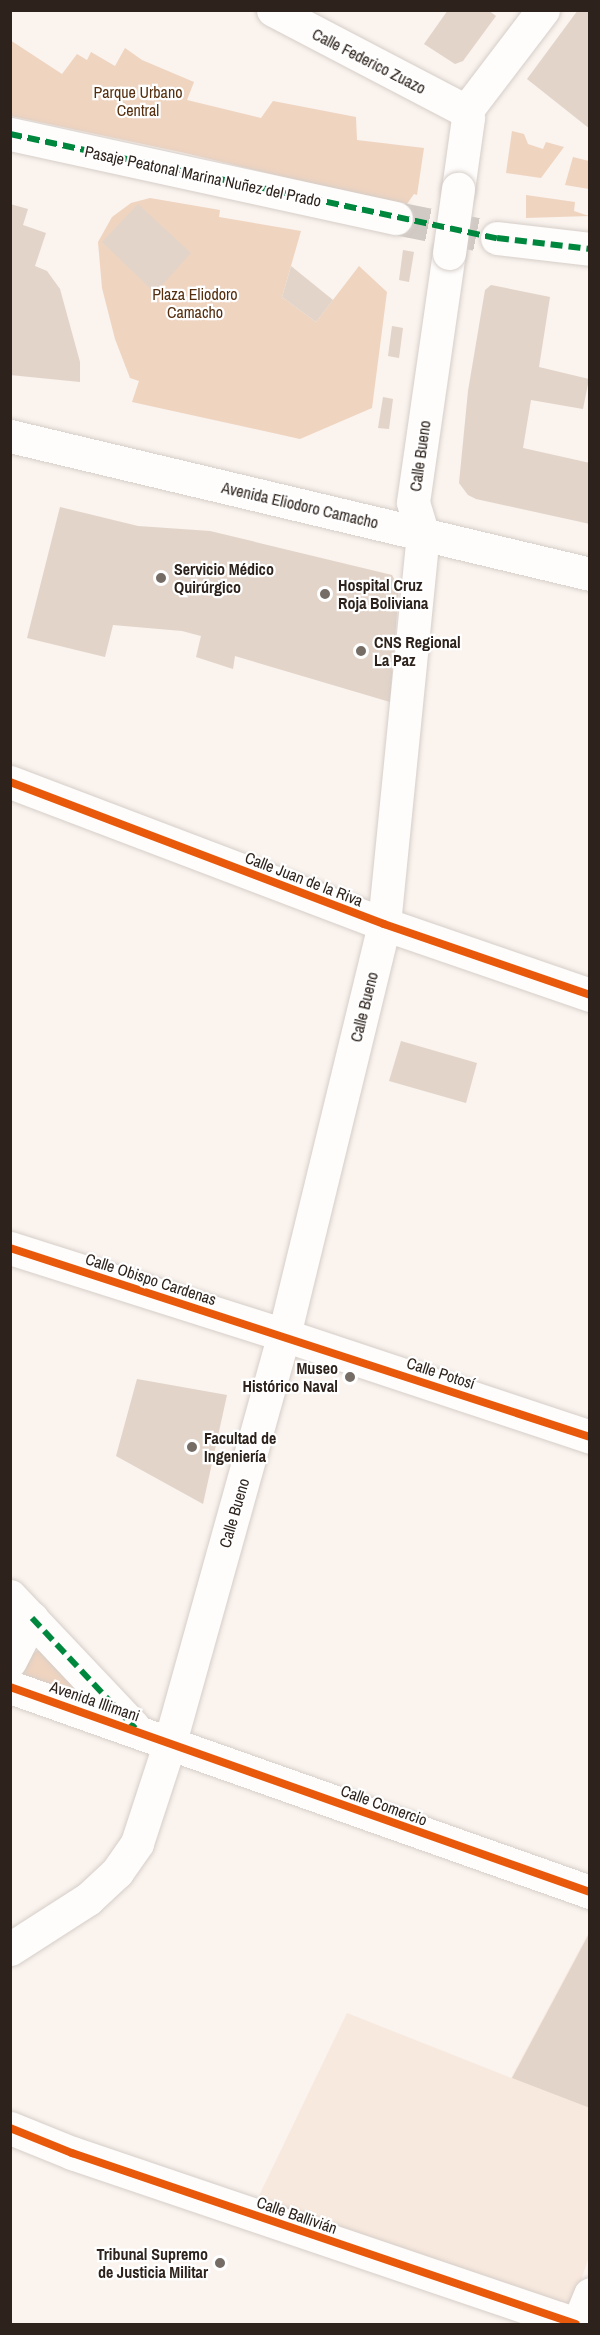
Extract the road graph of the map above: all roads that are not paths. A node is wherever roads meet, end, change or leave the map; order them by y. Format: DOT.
graph roads {
  1 [pos="273,10"];
  2 [pos="543,10"];
  3 [pos="466,111"];
  4 [pos="10,134"];
  5 [pos="396,218"];
  6 [pos="496,238"];
  7 [pos="590,249"];
  8 [pos="10,436"];
  9 [pos="413,502"];
  10 [pos="380,524"];
  11 [pos="423,535"];
  12 [pos="590,574"];
  13 [pos="10,782"];
  14 [pos="384,924"];
  15 [pos="590,995"];
  16 [pos="10,1248"];
  17 [pos="284,1335"];
  18 [pos="590,1437"];
  19 [pos="21,1607"];
  20 [pos="10,1661"];
  21 [pos="10,1687"];
  22 [pos="137,1730"];
  23 [pos="170,1742"];
  24 [pos="590,1892"];
  25 [pos="10,1949"];
  26 [pos="10,2128"];
  27 [pos="590,2294"];
  28 [pos="577,2325"];
  1 -- 3 [label="street, Calle Federico Zuazo"];
  2 -- 3 [label="street"];
  3 -- 9 [label="street, Calle Bueno, bridge"];
  4 -- 5 [label="street, Pasaje Peatonal Marina Nuñez del Prado"];
  6 -- 7 [label="street"];
  8 -- 10 [label="street, Avenida Eliodoro Camacho"];
  9 -- 10 [label="street"];
  9 -- 11 [label="street, Calle Bueno"];
  10 -- 11 [label="street, Avenida Eliodoro Camacho"];
  11 -- 12 [label="street, Avenida Eliodoro Camacho"];
  11 -- 14 [label="street, Calle Bueno"];
  13 -- 14 [label="street, Calle Juan de la Riva"];
  14 -- 15 [label="street, Calle Juan de la Riva"];
  14 -- 17 [label="street, Calle Bueno"];
  16 -- 17 [label="street, Calle Obispo Cardenas"];
  17 -- 18 [label="street, Calle Potosí"];
  17 -- 23 [label="street, Calle Bueno"];
  19 -- 20 [label="street"];
  19 -- 22 [label="street"];
  21 -- 22 [label="street, Avenida Illimani"];
  22 -- 23 [label="street, Avenida Illimani"];
  23 -- 24 [label="street, Calle Comercio"];
  23 -- 25 [label="street, Calle Bueno"];
  26 -- 28 [label="street, Calle Ballivián"];
  27 -- 28 [label="street"];
}
